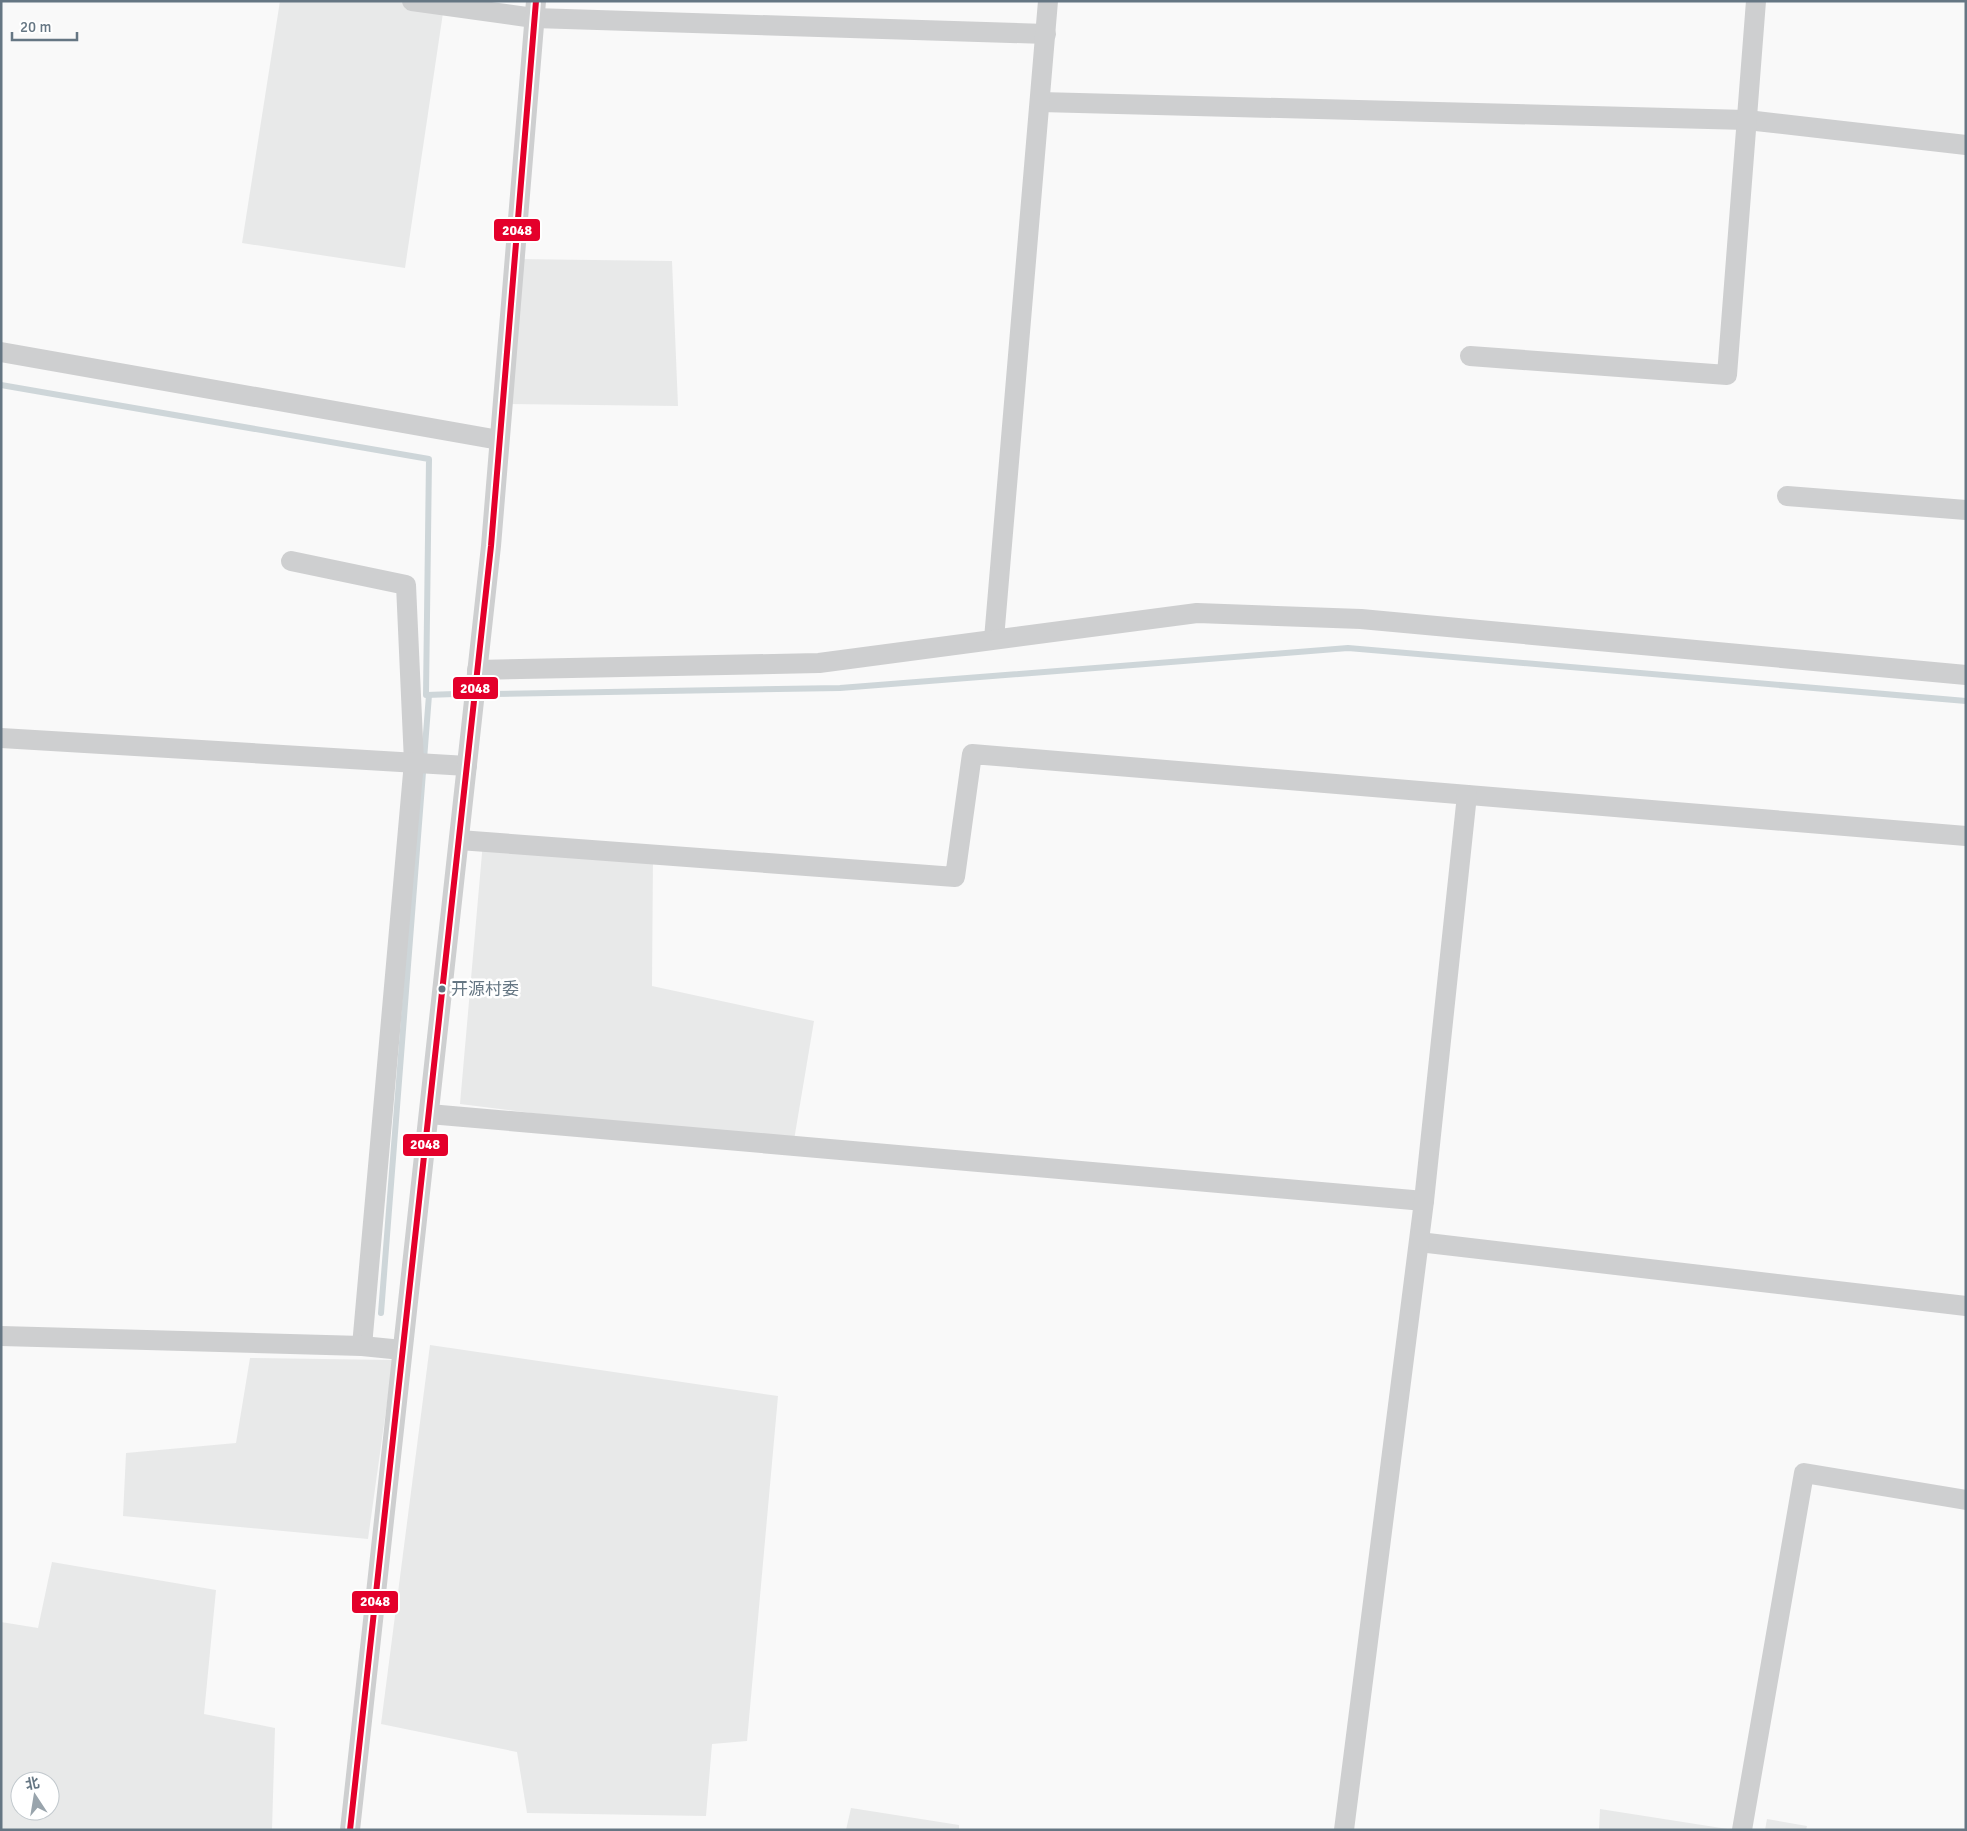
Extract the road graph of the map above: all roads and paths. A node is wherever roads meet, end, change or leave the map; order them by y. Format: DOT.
graph roads {
  1 [pos="412,1"];
  2 [pos="1048,1"];
  3 [pos="1756,1"];
  4 [pos="535,10"];
  5 [pos="1046,34"];
  6 [pos="1040,102"];
  7 [pos="1747,120"];
  8 [pos="1966,145"];
  9 [pos="1,352"];
  10 [pos="1470,356"];
  11 [pos="500,440"];
  12 [pos="1786,496"];
  13 [pos="1966,510"];
  14 [pos="291,560"];
  15 [pos="994,640"];
  16 [pos="477,670"];
  17 [pos="1966,675"];
  18 [pos="1,738"];
  19 [pos="414,762"];
  20 [pos="467,766"];
  21 [pos="1467,795"];
  22 [pos="1966,836"];
  23 [pos="458,840"];
  24 [pos="429,1114"];
  25 [pos="1424,1201"];
  26 [pos="1419,1242"];
  27 [pos="1966,1306"];
  28 [pos="1,1336"];
  29 [pos="362,1346"];
  30 [pos="402,1350"];
  31 [pos="1966,1500"];
  32 [pos="350,1830"];
  33 [pos="1344,1830"];
  34 [pos="1742,1830"];
  1 -- 4 [label="street"];
  2 -- 5 [label="street"];
  3 -- 7 [label="street"];
  4 -- 5 [label="street"];
  4 -- 11 [label="street"];
  5 -- 6 [label="street"];
  6 -- 7 [label="street"];
  6 -- 15 [label="street"];
  7 -- 8 [label="street"];
  7 -- 10 [label="street"];
  9 -- 11 [label="street"];
  11 -- 16 [label="street"];
  12 -- 13 [label="street"];
  14 -- 19 [label="street"];
  15 -- 16 [label="street"];
  15 -- 17 [label="street"];
  16 -- 20 [label="street"];
  18 -- 19 [label="street"];
  19 -- 20 [label="street"];
  19 -- 29 [label="street"];
  20 -- 23 [label="street"];
  21 -- 22 [label="street"];
  21 -- 23 [label="street"];
  21 -- 25 [label="street"];
  23 -- 24 [label="street"];
  24 -- 25 [label="street"];
  24 -- 30 [label="street"];
  25 -- 26 [label="street"];
  26 -- 27 [label="street"];
  26 -- 33 [label="street"];
  28 -- 29 [label="street"];
  29 -- 30 [label="street"];
  30 -- 32 [label="street"];
  31 -- 34 [label="street"];
}
